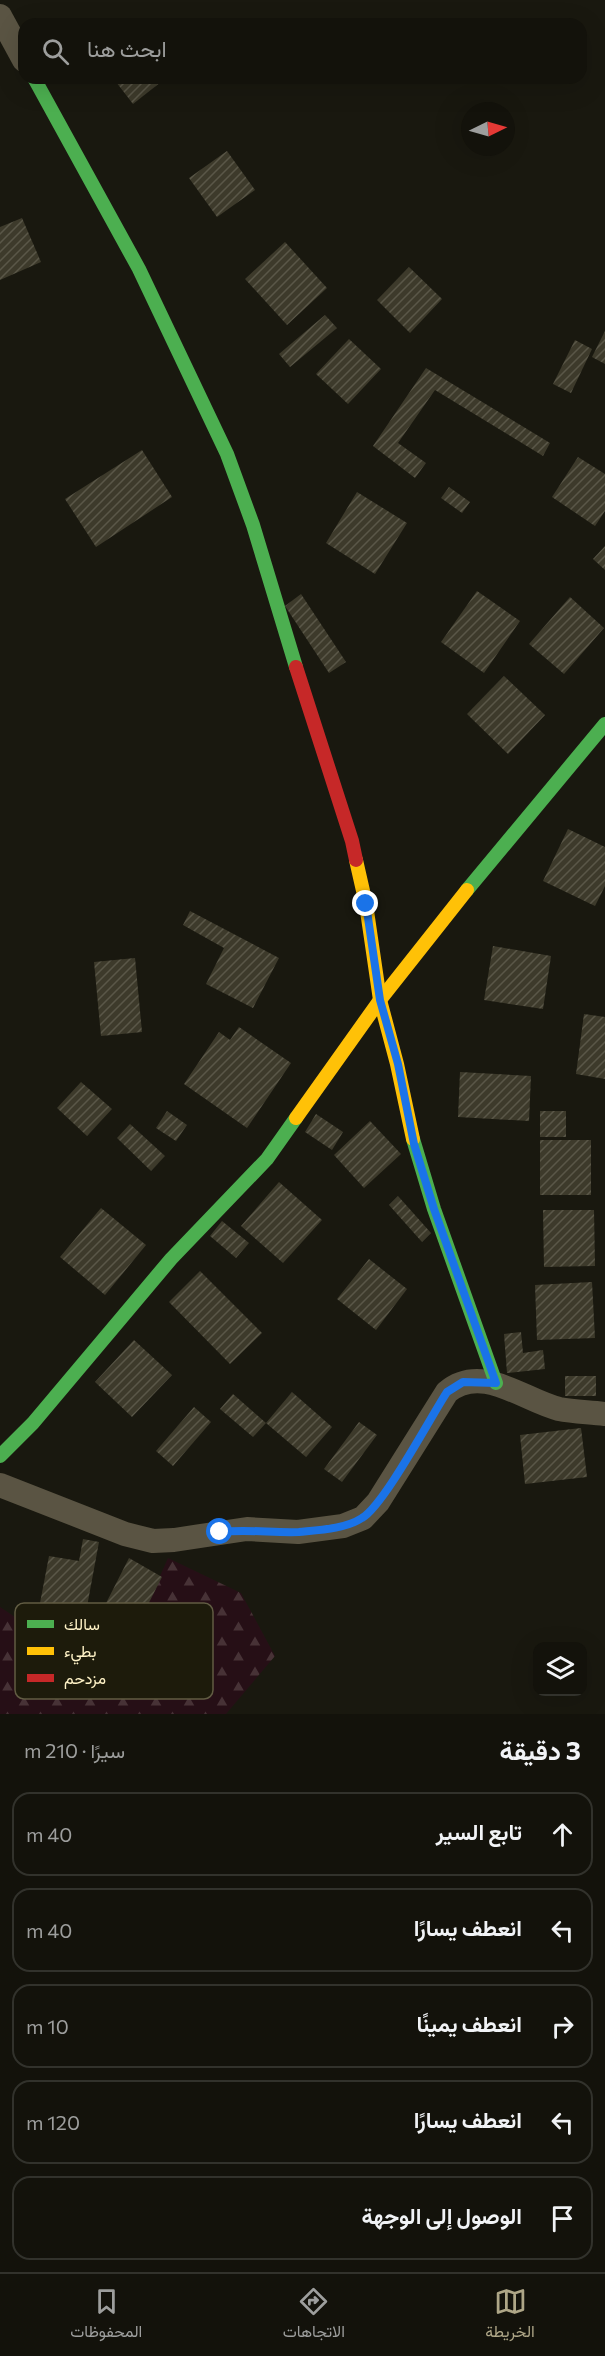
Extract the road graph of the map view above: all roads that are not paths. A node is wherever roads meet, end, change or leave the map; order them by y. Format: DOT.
graph roads {
  1 [pos="0,16"];
  2 [pos="18,49"];
  3 [pos="37,84"];
  4 [pos="605,724"];
  5 [pos="380,1000"];
  6 [pos="496,1383"];
  7 [pos="605,1414"];
  8 [pos="0,1456"];
  9 [pos="0,1485"];
  1 -- 2 [label="street"];
  3 -- 5 [label="street"];
  4 -- 5 [label="street"];
  5 -- 6 [label="street"];
  5 -- 8 [label="street"];
  6 -- 7 [label="street"];
  6 -- 9 [label="street"];
}
